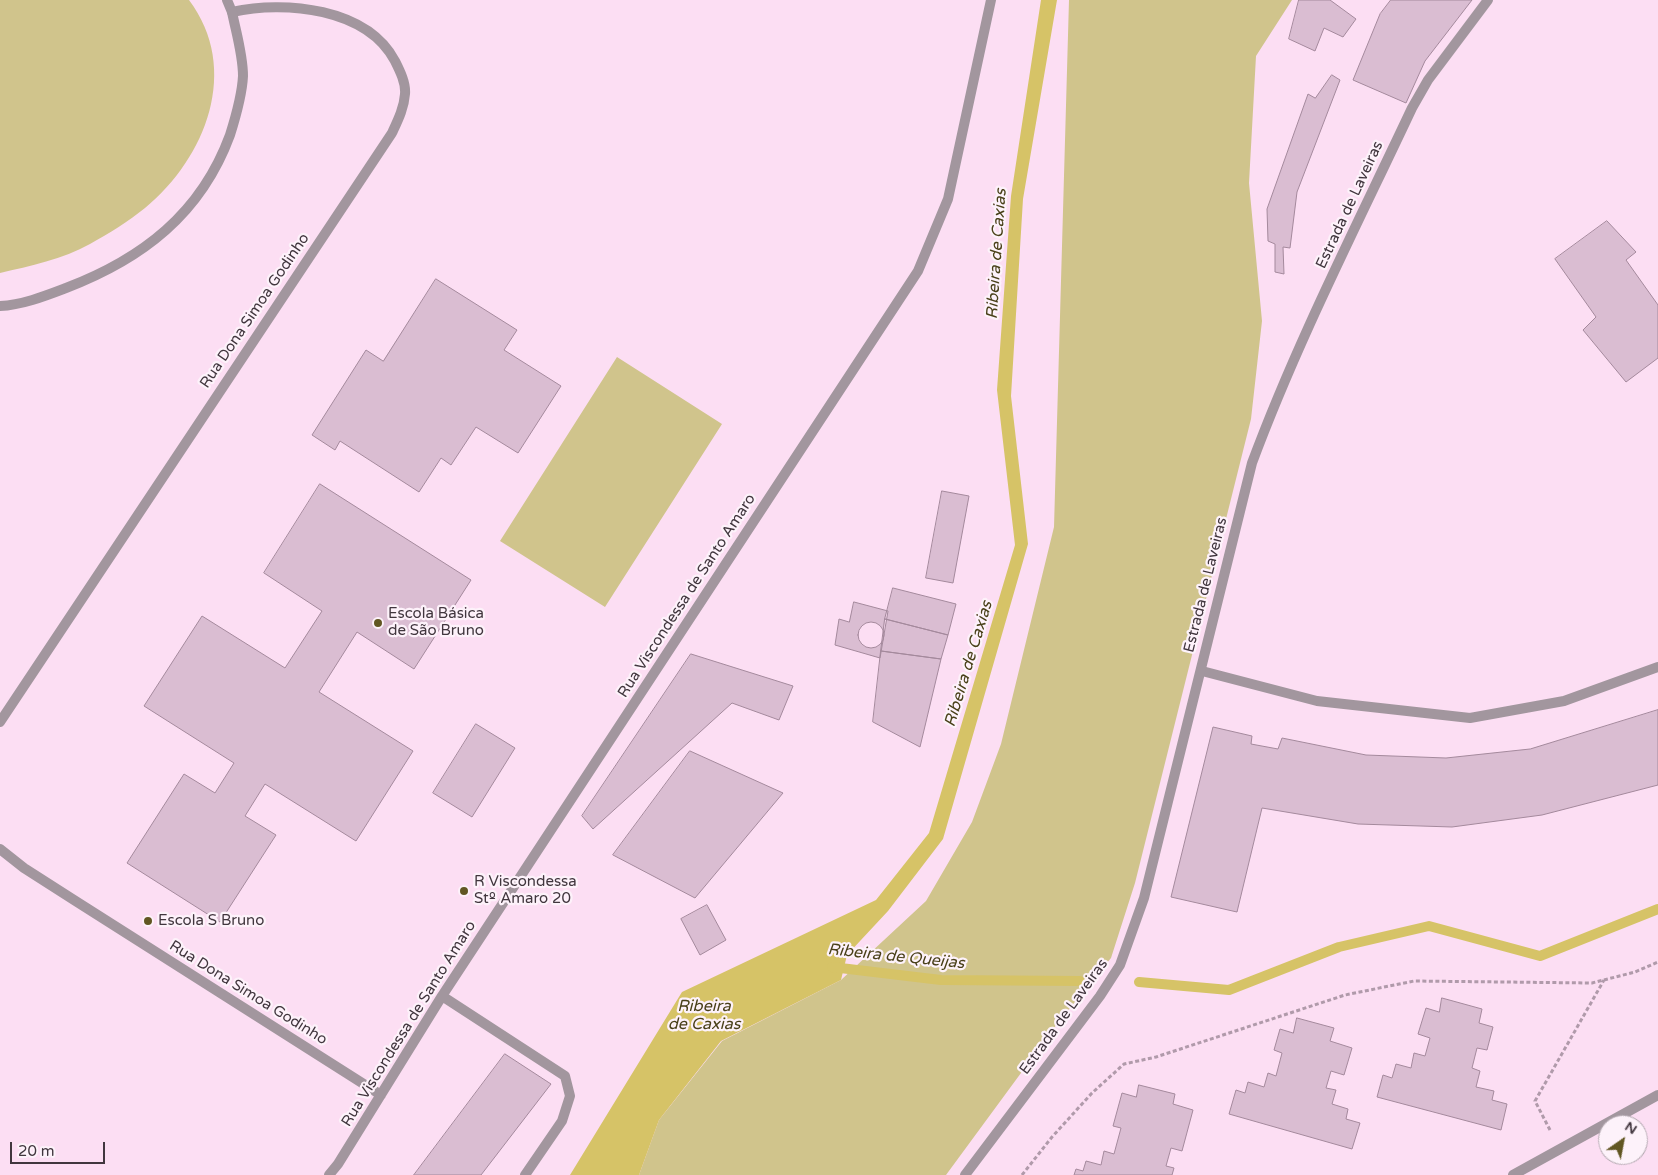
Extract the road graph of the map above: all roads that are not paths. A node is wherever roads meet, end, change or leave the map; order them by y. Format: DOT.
graph roads {
  1 [pos="227,0"];
  2 [pos="991,0"];
  3 [pos="1488,0"];
  4 [pos="232,12"];
  5 [pos="0,306"];
  6 [pos="1658,667"];
  7 [pos="1202,671"];
  8 [pos="0,722"];
  9 [pos="0,849"];
  10 [pos="442,996"];
  11 [pos="381,1095"];
  12 [pos="1658,1095"];
  13 [pos="329,1175"];
  14 [pos="525,1175"];
  15 [pos="965,1175"];
  16 [pos="1513,1175"];
  1 -- 4 [label="street"];
  2 -- 10 [label="street, Rua Viscondessa de Santo Amaro"];
  3 -- 7 [label="street, Estrada de Laveiras"];
  4 -- 5 [label="street"];
  4 -- 8 [label="street, Rua Dona Simoa Godinho"];
  6 -- 7 [label="street"];
  7 -- 15 [label="street, Estrada de Laveiras"];
  9 -- 11 [label="street, Rua Dona Simoa Godinho"];
  10 -- 11 [label="street, Rua Viscondessa de Santo Amaro"];
  10 -- 14 [label="street"];
  11 -- 13 [label="street, Rua Viscondessa de Santo Amaro"];
  12 -- 16 [label="street"];
}
